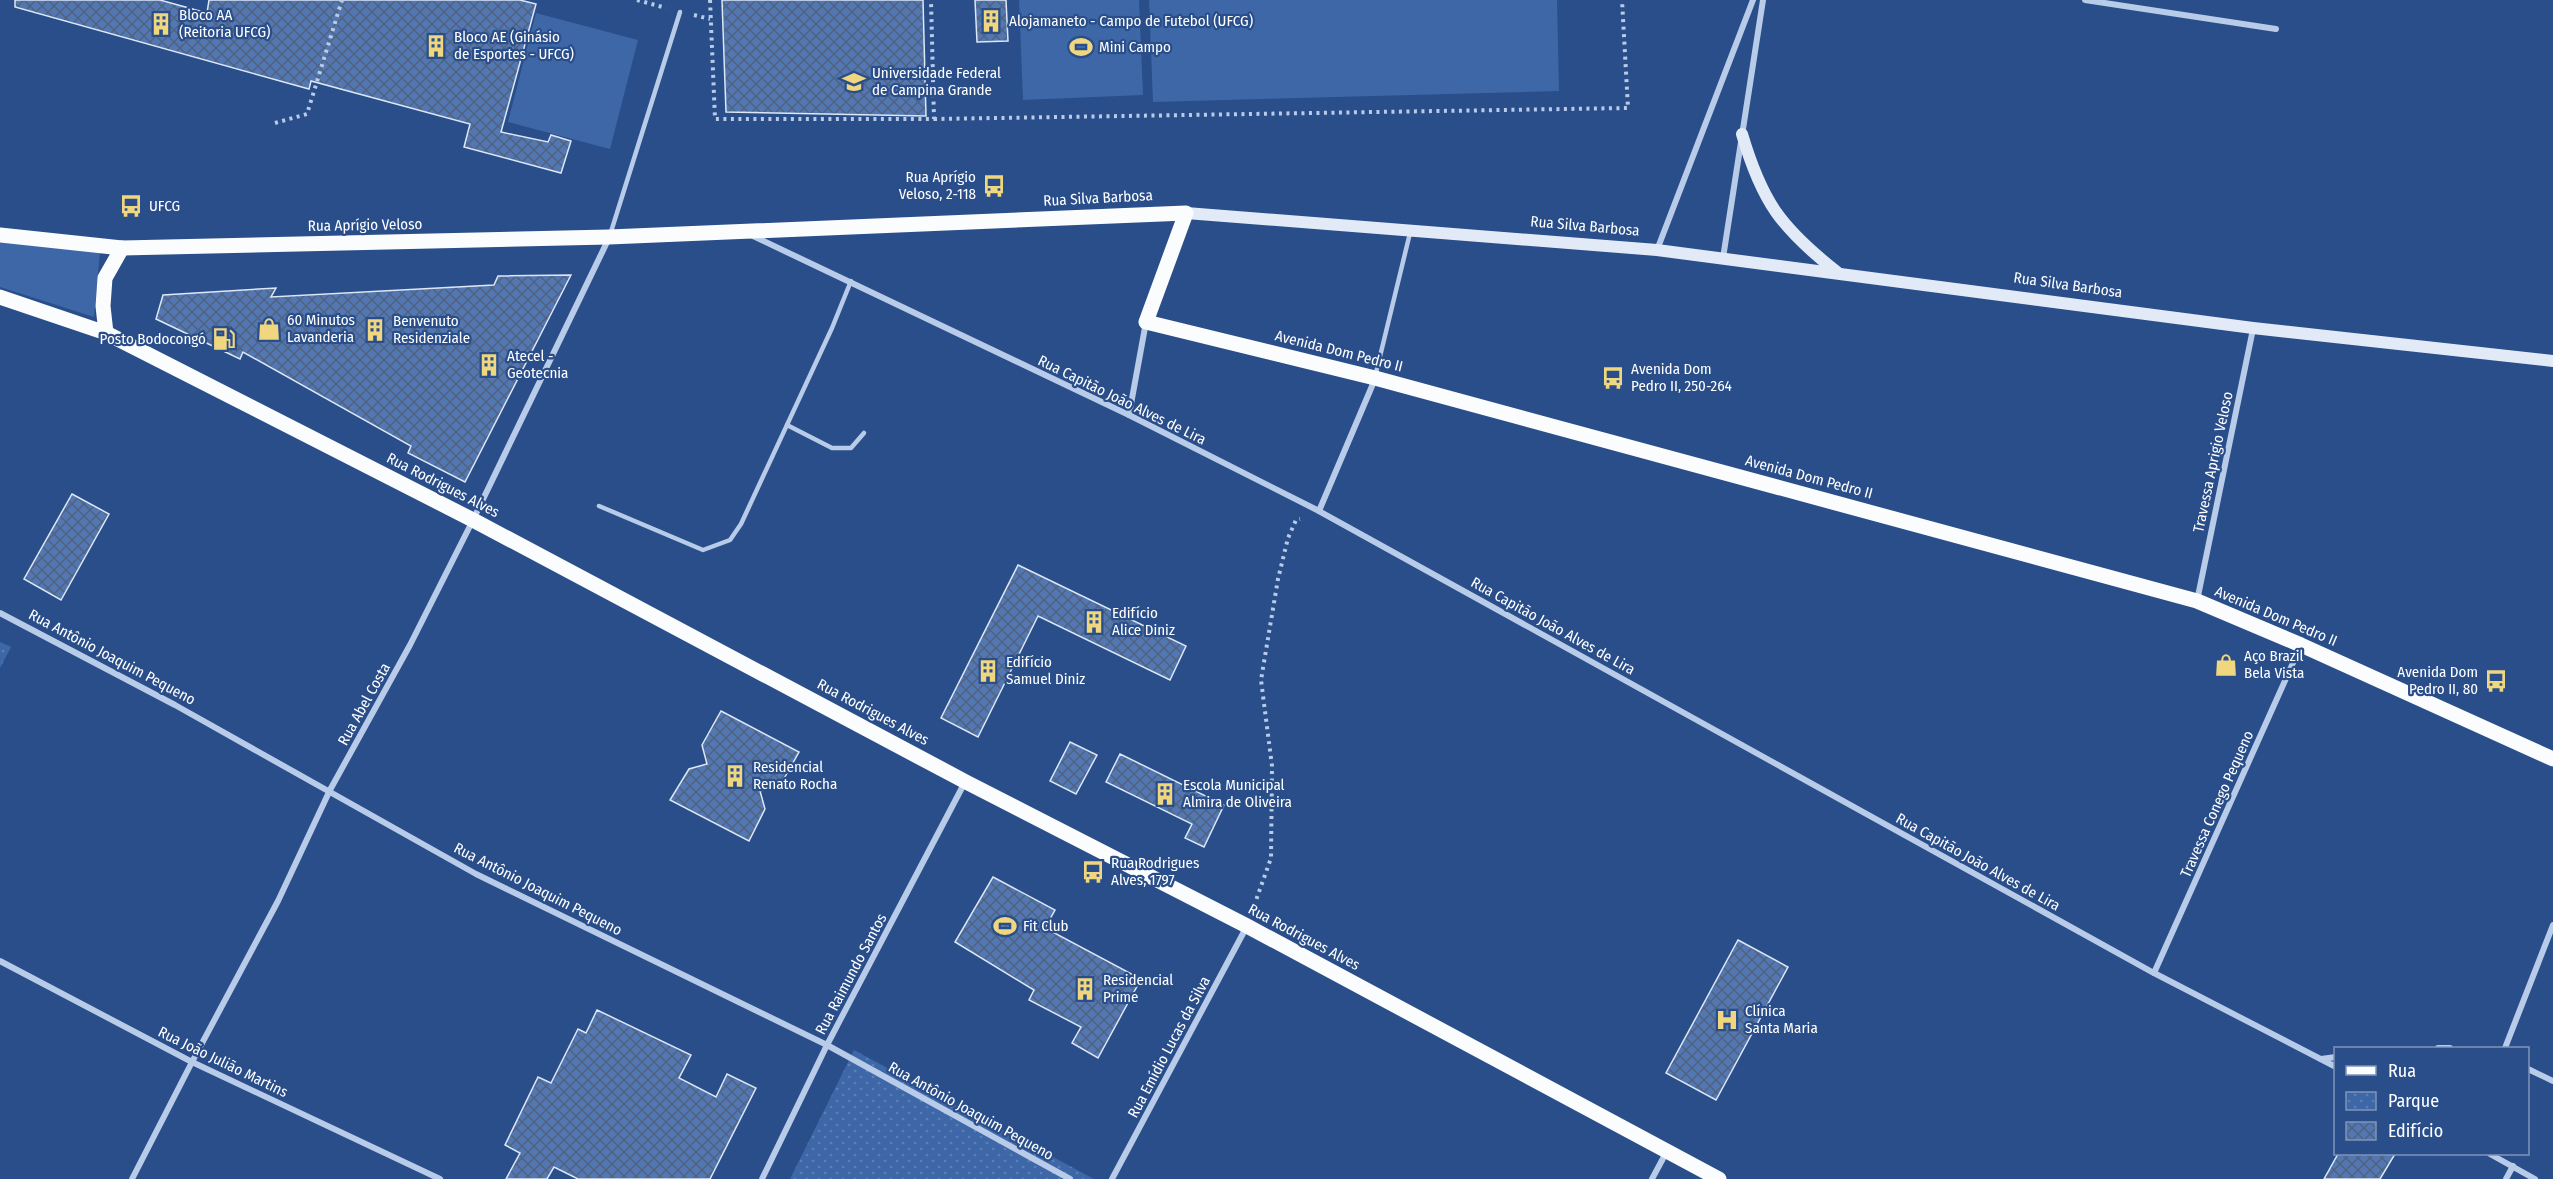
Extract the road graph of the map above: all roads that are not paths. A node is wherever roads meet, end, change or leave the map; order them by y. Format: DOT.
graph roads {
  1 [pos="1753,0"];
  2 [pos="1763,0"];
  3 [pos="2085,0"];
  4 [pos="680,12"];
  5 [pos="2276,29"];
  6 [pos="1742,134"];
  7 [pos="1186,213"];
  8 [pos="1410,231"];
  9 [pos="745,232"];
  10 [pos="0,235"];
  11 [pos="609,237"];
  12 [pos="122,248"];
  13 [pos="1658,250"];
  14 [pos="1723,258"];
  15 [pos="1838,272"];
  16 [pos="851,281"];
  17 [pos="0,297"];
  18 [pos="1146,322"];
  19 [pos="2253,328"];
  20 [pos="106,333"];
  21 [pos="2553,361"];
  22 [pos="1375,378"];
  23 [pos="1129,415"];
  24 [pos="787,424"];
  25 [pos="864,433"];
  26 [pos="599,506"];
  27 [pos="1319,511"];
  28 [pos="473,520"];
  29 [pos="2197,601"];
  30 [pos="0,613"];
  31 [pos="2301,645"];
  32 [pos="2553,759"];
  33 [pos="966,782"];
  34 [pos="330,790"];
  35 [pos="2553,925"];
  36 [pos="1247,926"];
  37 [pos="0,961"];
  38 [pos="2154,973"];
  39 [pos="827,1045"];
  40 [pos="2505,1047"];
  41 [pos="2334,1057"];
  42 [pos="2321,1059"];
  43 [pos="192,1062"];
  44 [pos="2334,1065"];
  45 [pos="2529,1069"];
  46 [pos="2553,1081"];
  47 [pos="1667,1150"];
  48 [pos="2492,1155"];
  49 [pos="2513,1166"];
  50 [pos="132,1179"];
  51 [pos="440,1179"];
  52 [pos="762,1179"];
  53 [pos="1070,1179"];
  54 [pos="1112,1179"];
  55 [pos="1652,1179"];
  56 [pos="1719,1179"];
  57 [pos="2506,1179"];
  58 [pos="2535,1179"];
  1 -- 13 [label="street"];
  2 -- 6 [label="street"];
  3 -- 5 [label="street"];
  4 -- 11 [label="lane"];
  6 -- 14 [label="street"];
  6 -- 15 [label="main road"];
  7 -- 8 [label="main road, Rua Silva Barbosa"];
  7 -- 9 [label="main road, Rua Silva Barbosa"];
  7 -- 18 [label="main road"];
  8 -- 13 [label="main road, Rua Silva Barbosa"];
  8 -- 22 [label="lane"];
  9 -- 11 [label="main road, Rua Silva Barbosa"];
  9 -- 16 [label="street, Rua Capitão João Alves de Lira"];
  10 -- 12 [label="main road"];
  11 -- 12 [label="main road, Rua Aprígio Veloso"];
  11 -- 28 [label="street, Rua Abel Costa"];
  12 -- 20 [label="main road"];
  13 -- 14 [label="main road, Rua Silva Barbosa"];
  14 -- 15 [label="main road, Rua Silva Barbosa"];
  15 -- 19 [label="main road, Rua Silva Barbosa"];
  16 -- 23 [label="street, Rua Capitão João Alves de Lira"];
  16 -- 24 [label="lane"];
  17 -- 20 [label="main road, Rua Rodrigues Alves"];
  18 -- 22 [label="main road, Avenida Dom Pedro II"];
  18 -- 23 [label="street"];
  19 -- 21 [label="main road, Rua Silva Barbosa"];
  19 -- 29 [label="street, Travessa Aprigio Veloso"];
  20 -- 28 [label="main road, Rua Rodrigues Alves"];
  22 -- 27 [label="street"];
  22 -- 29 [label="main road, Avenida Dom Pedro II"];
  23 -- 27 [label="street, Rua Capitão João Alves de Lira"];
  24 -- 25 [label="lane"];
  24 -- 26 [label="lane"];
  27 -- 38 [label="street, Rua Capitão João Alves de Lira"];
  28 -- 33 [label="main road, Rua Rodrigues Alves"];
  28 -- 34 [label="street, Rua Abel Costa"];
  29 -- 31 [label="main road, Avenida Dom Pedro II"];
  30 -- 34 [label="street, Rua Antônio Joaquim Pequeno"];
  31 -- 32 [label="main road, Avenida Dom Pedro II"];
  31 -- 38 [label="street, Travessa Conego Pequeno"];
  33 -- 36 [label="main road, Rua Rodrigues Alves"];
  33 -- 39 [label="street, Rua Raimundo Santos"];
  34 -- 39 [label="street, Rua Antônio Joaquim Pequeno"];
  34 -- 43 [label="street, Rua Abel Costa"];
  35 -- 40 [label="street"];
  36 -- 47 [label="main road, Rua Rodrigues Alves"];
  36 -- 54 [label="street, Rua Emídio Lucas da Silva"];
  37 -- 43 [label="street, Rua João Julião Martins"];
  38 -- 42 [label="street, Rua Capitão João Alves de Lira"];
  39 -- 52 [label="street, Rua Raimundo Santos"];
  39 -- 53 [label="street, Rua Antônio Joaquim Pequeno"];
  41 -- 42 [label="street"];
  42 -- 44 [label="street, Rua Capitão João Alves de Lira"];
  43 -- 50 [label="street, Rua Abel Costa"];
  43 -- 51 [label="street, Rua João Julião Martins"];
  45 -- 46 [label="street"];
  47 -- 55 [label="street"];
  47 -- 56 [label="main road, Rua Rodrigues Alves"];
  48 -- 49 [label="street"];
  49 -- 57 [label="street"];
  49 -- 58 [label="street"];
}
